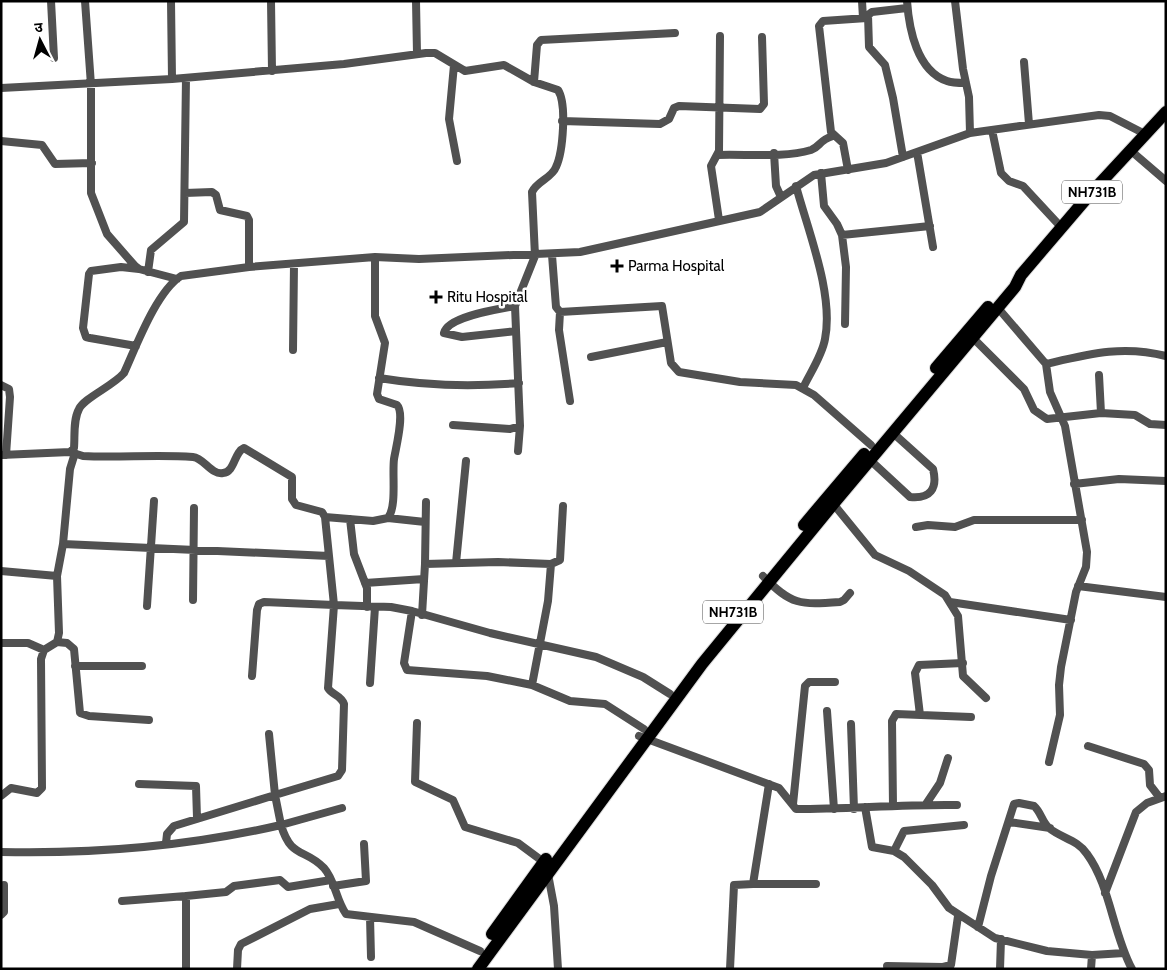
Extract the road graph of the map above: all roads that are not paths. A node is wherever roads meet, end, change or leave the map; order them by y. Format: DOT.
graph roads {
  1 [pos="51,1"];
  2 [pos="85,1"];
  3 [pos="171,1"];
  4 [pos="271,1"];
  5 [pos="416,1"];
  6 [pos="862,1"];
  7 [pos="955,1"];
  8 [pos="907,5"];
  9 [pos="865,18"];
  10 [pos="676,33"];
  11 [pos="720,36"];
  12 [pos="762,37"];
  13 [pos="416,54"];
  14 [pos="54,58"];
  15 [pos="1024,62"];
  16 [pos="454,65"];
  17 [pos="272,71"];
  18 [pos="186,78"];
  19 [pos="172,79"];
  20 [pos="534,82"];
  21 [pos="966,84"];
  22 [pos="92,85"];
  23 [pos="1,88"];
  24 [pos="719,108"];
  25 [pos="1166,112"];
  26 [pos="562,120"];
  27 [pos="1029,124"];
  28 [pos="992,130"];
  29 [pos="970,133"];
  30 [pos="1145,134"];
  31 [pos="833,136"];
  32 [pos="1,141"];
  33 [pos="1130,150"];
  34 [pos="917,152"];
  35 [pos="774,153"];
  36 [pos="718,155"];
  37 [pos="903,157"];
  38 [pos="458,161"];
  39 [pos="92,163"];
  40 [pos="848,170"];
  41 [pos="821,173"];
  42 [pos="1166,181"];
  43 [pos="796,186"];
  44 [pos="185,193"];
  45 [pos="781,197"];
  46 [pos="719,220"];
  47 [pos="930,226"];
  48 [pos="1061,227"];
  49 [pos="842,235"];
  50 [pos="933,247"];
  51 [pos="552,254"];
  52 [pos="535,256"];
  53 [pos="375,257"];
  54 [pos="294,264"];
  55 [pos="249,267"];
  56 [pos="140,269"];
  57 [pos="148,272"];
  58 [pos="1021,274"];
  59 [pos="177,279"];
  60 [pos="516,306"];
  61 [pos="998,308"];
  62 [pos="560,312"];
  63 [pos="845,324"];
  64 [pos="516,331"];
  65 [pos="973,338"];
  66 [pos="667,342"];
  67 [pos="136,346"];
  68 [pos="293,350"];
  69 [pos="1166,356"];
  70 [pos="591,357"];
  71 [pos="1046,364"];
  72 [pos="1099,375"];
  73 [pos="379,378"];
  74 [pos="519,383"];
  75 [pos="1,385"];
  76 [pos="803,388"];
  77 [pos="570,401"];
  78 [pos="1101,413"];
  79 [pos="1062,419"];
  80 [pos="453,425"];
  81 [pos="1166,425"];
  82 [pos="520,426"];
  83 [pos="893,433"];
  84 [pos="872,445"];
  85 [pos="518,451"];
  86 [pos="72,453"];
  87 [pos="4,455"];
  88 [pos="870,460"];
  89 [pos="466,461"];
  90 [pos="1166,481"];
  91 [pos="1074,484"];
  92 [pos="830,500"];
  93 [pos="154,501"];
  94 [pos="426,502"];
  95 [pos="564,506"];
  96 [pos="194,508"];
  97 [pos="325,517"];
  98 [pos="388,518"];
  99 [pos="350,519"];
  100 [pos="1082,520"];
  101 [pos="425,522"];
  102 [pos="916,527"];
  103 [pos="63,544"];
  104 [pos="150,548"];
  105 [pos="194,550"];
  106 [pos="329,556"];
  107 [pos="456,563"];
  108 [pos="425,564"];
  109 [pos="551,564"];
  110 [pos="1,571"];
  111 [pos="57,576"];
  112 [pos="766,578"];
  113 [pos="424,579"];
  114 [pos="365,583"];
  115 [pos="1078,586"];
  116 [pos="850,593"];
  117 [pos="1166,597"];
  118 [pos="193,600"];
  119 [pos="950,602"];
  120 [pos="334,605"];
  121 [pos="147,606"];
  122 [pos="371,607"];
  123 [pos="412,611"];
  124 [pos="422,615"];
  125 [pos="1071,620"];
  126 [pos="1,642"];
  127 [pos="57,642"];
  128 [pos="539,644"];
  129 [pos="44,650"];
  130 [pos="963,663"];
  131 [pos="75,666"];
  132 [pos="142,666"];
  133 [pos="252,676"];
  134 [pos="835,682"];
  135 [pos="370,683"];
  136 [pos="532,685"];
  137 [pos="670,694"];
  138 [pos="986,698"];
  139 [pos="826,712"];
  140 [pos="920,715"];
  141 [pos="971,717"];
  142 [pos="150,720"];
  143 [pos="417,723"];
  144 [pos="851,724"];
  145 [pos="269,734"];
  146 [pos="643,735"];
  147 [pos="1088,746"];
  148 [pos="948,758"];
  149 [pos="1048,762"];
  150 [pos="139,784"];
  151 [pos="769,784"];
  152 [pos="275,795"];
  153 [pos="1,796"];
  154 [pos="1163,797"];
  155 [pos="793,804"];
  156 [pos="926,804"];
  157 [pos="957,805"];
  158 [pos="893,806"];
  159 [pos="865,807"];
  160 [pos="342,808"];
  161 [pos="834,809"];
  162 [pos="854,809"];
  163 [pos="197,818"];
  164 [pos="1009,822"];
  165 [pos="964,824"];
  166 [pos="281,825"];
  167 [pos="1050,828"];
  168 [pos="166,843"];
  169 [pos="364,844"];
  170 [pos="1,852"];
  171 [pos="894,852"];
  172 [pos="546,866"];
  173 [pos="332,883"];
  174 [pos="753,884"];
  175 [pos="816,884"];
  176 [pos="4,885"];
  177 [pos="1104,893"];
  178 [pos="186,896"];
  179 [pos="122,901"];
  180 [pos="339,904"];
  181 [pos="1,915"];
  182 [pos="958,916"];
  183 [pos="370,917"];
  184 [pos="978,927"];
  185 [pos="1001,939"];
  186 [pos="480,951"];
  187 [pos="1124,953"];
  188 [pos="1092,955"];
  189 [pos="371,957"];
  190 [pos="887,966"];
  191 [pos="235,968"];
  192 [pos="943,968"];
  193 [pos="186,969"];
  194 [pos="467,969"];
  195 [pos="478,969"];
  196 [pos="558,969"];
  197 [pos="730,969"];
  198 [pos="1000,969"];
  199 [pos="1091,969"];
  200 [pos="1132,969"];
  1 -- 14 [label="street"];
  2 -- 22 [label="street"];
  3 -- 19 [label="street"];
  4 -- 17 [label="street"];
  5 -- 13 [label="street"];
  6 -- 9 [label="street"];
  7 -- 21 [label="street"];
  8 -- 9 [label="street"];
  8 -- 21 [label="street"];
  9 -- 31 [label="street"];
  9 -- 37 [label="street"];
  10 -- 20 [label="street"];
  11 -- 24 [label="street"];
  12 -- 24 [label="street"];
  13 -- 16 [label="street"];
  13 -- 17 [label="street"];
  15 -- 27 [label="street"];
  16 -- 20 [label="street"];
  16 -- 38 [label="street"];
  17 -- 18 [label="street"];
  18 -- 19 [label="street"];
  18 -- 44 [label="street"];
  19 -- 22 [label="street"];
  20 -- 26 [label="street"];
  21 -- 29 [label="street"];
  22 -- 23 [label="street"];
  22 -- 39 [label="street"];
  24 -- 26 [label="street"];
  24 -- 36 [label="street"];
  25 -- 30 [label="highway, NH731B"];
  26 -- 52 [label="street"];
  27 -- 28 [label="street"];
  27 -- 30 [label="street"];
  28 -- 29 [label="street"];
  28 -- 48 [label="street"];
  29 -- 34 [label="street"];
  30 -- 33 [label="highway, NH731B"];
  31 -- 35 [label="street"];
  31 -- 40 [label="street"];
  32 -- 39 [label="street"];
  33 -- 42 [label="street"];
  33 -- 48 [label="highway, NH731B"];
  34 -- 37 [label="street"];
  34 -- 47 [label="street"];
  35 -- 36 [label="street"];
  35 -- 45 [label="street"];
  36 -- 46 [label="street"];
  37 -- 40 [label="street"];
  39 -- 56 [label="street"];
  40 -- 41 [label="street"];
  41 -- 43 [label="street"];
  41 -- 49 [label="street"];
  43 -- 45 [label="street"];
  43 -- 76 [label="street"];
  44 -- 55 [label="street"];
  44 -- 57 [label="street"];
  45 -- 46 [label="street"];
  46 -- 51 [label="street"];
  47 -- 49 [label="street"];
  47 -- 50 [label="street"];
  48 -- 58 [label="highway, NH731B"];
  49 -- 63 [label="street"];
  51 -- 52 [label="street"];
  51 -- 62 [label="street"];
  52 -- 53 [label="street"];
  52 -- 60 [label="street"];
  53 -- 54 [label="street"];
  53 -- 73 [label="street"];
  54 -- 55 [label="street"];
  54 -- 68 [label="street"];
  55 -- 59 [label="street"];
  56 -- 57 [label="street"];
  56 -- 67 [label="street"];
  57 -- 59 [label="street"];
  58 -- 61 [label="highway, NH731B"];
  58 -- 84 [label="highway, NH731B"];
  59 -- 67 [label="street"];
  60 -- 64 [label="street"];
  60 -- 64 [label="street"];
  61 -- 65 [label="highway, NH731B"];
  61 -- 71 [label="street"];
  62 -- 66 [label="street"];
  62 -- 77 [label="street"];
  64 -- 74 [label="street"];
  65 -- 79 [label="street"];
  65 -- 83 [label="highway, NH731B"];
  66 -- 70 [label="street"];
  66 -- 76 [label="street"];
  67 -- 86 [label="street"];
  69 -- 71 [label="street"];
  71 -- 79 [label="street"];
  72 -- 78 [label="street"];
  73 -- 74 [label="street"];
  73 -- 98 [label="street"];
  74 -- 82 [label="street"];
  75 -- 87 [label="street"];
  76 -- 84 [label="street"];
  78 -- 79 [label="street"];
  78 -- 81 [label="street"];
  79 -- 91 [label="street"];
  80 -- 82 [label="street"];
  82 -- 85 [label="street"];
  83 -- 88 [label="highway, NH731B"];
  83 -- 88 [label="street"];
  84 -- 92 [label="highway, NH731B"];
  86 -- 87 [label="street"];
  86 -- 97 [label="street"];
  86 -- 103 [label="street"];
  88 -- 92 [label="highway, NH731B"];
  89 -- 107 [label="street"];
  90 -- 91 [label="street"];
  91 -- 100 [label="street"];
  92 -- 112 [label="highway, NH731B"];
  92 -- 119 [label="street"];
  93 -- 104 [label="street"];
  94 -- 101 [label="street"];
  95 -- 109 [label="street"];
  96 -- 105 [label="street"];
  97 -- 99 [label="street"];
  97 -- 106 [label="street"];
  98 -- 99 [label="street"];
  98 -- 101 [label="street"];
  99 -- 114 [label="street"];
  100 -- 102 [label="street"];
  100 -- 115 [label="street"];
  101 -- 108 [label="street"];
  103 -- 104 [label="street"];
  103 -- 111 [label="street"];
  104 -- 105 [label="street"];
  104 -- 121 [label="street"];
  105 -- 106 [label="street"];
  105 -- 118 [label="street"];
  106 -- 120 [label="street"];
  107 -- 108 [label="street"];
  107 -- 109 [label="street"];
  108 -- 113 [label="street"];
  109 -- 128 [label="street"];
  110 -- 111 [label="street"];
  111 -- 127 [label="street"];
  112 -- 116 [label="street"];
  112 -- 137 [label="highway, NH731B"];
  112 -- 146 [label="highway, NH731B"];
  113 -- 114 [label="street"];
  113 -- 124 [label="street"];
  114 -- 122 [label="street"];
  115 -- 117 [label="street"];
  115 -- 125 [label="street"];
  119 -- 125 [label="street"];
  119 -- 130 [label="street"];
  120 -- 122 [label="street"];
  120 -- 133 [label="street"];
  120 -- 152 [label="street"];
  122 -- 123 [label="street"];
  122 -- 135 [label="street"];
  123 -- 124 [label="street"];
  123 -- 136 [label="street"];
  124 -- 128 [label="street"];
  125 -- 149 [label="street"];
  126 -- 129 [label="street"];
  127 -- 129 [label="street"];
  127 -- 131 [label="street"];
  128 -- 136 [label="street"];
  128 -- 137 [label="street"];
  129 -- 153 [label="street"];
  130 -- 138 [label="street"];
  130 -- 140 [label="street"];
  131 -- 132 [label="street"];
  131 -- 142 [label="street"];
  134 -- 155 [label="street"];
  136 -- 146 [label="street"];
  137 -- 146 [label="highway, NH731B"];
  139 -- 161 [label="street"];
  140 -- 141 [label="street"];
  140 -- 158 [label="street"];
  143 -- 172 [label="street"];
  144 -- 162 [label="street"];
  145 -- 152 [label="street"];
  146 -- 151 [label="street"];
  146 -- 172 [label="highway, NH731B"];
  147 -- 154 [label="street"];
  148 -- 156 [label="street"];
  150 -- 163 [label="street"];
  151 -- 155 [label="street"];
  151 -- 174 [label="street"];
  152 -- 163 [label="street"];
  152 -- 166 [label="street"];
  154 -- 177 [label="street"];
  155 -- 161 [label="street"];
  156 -- 157 [label="street"];
  156 -- 158 [label="street"];
  158 -- 159 [label="street"];
  159 -- 162 [label="street"];
  159 -- 171 [label="street"];
  160 -- 166 [label="street"];
  161 -- 162 [label="street"];
  163 -- 168 [label="street"];
  164 -- 167 [label="street"];
  164 -- 167 [label="street"];
  164 -- 184 [label="street"];
  165 -- 171 [label="street"];
  166 -- 168 [label="street"];
  166 -- 173 [label="street"];
  167 -- 177 [label="street"];
  168 -- 170 [label="street"];
  169 -- 173 [label="street"];
  171 -- 182 [label="street"];
  172 -- 186 [label="highway, NH731B"];
  172 -- 195 [label="highway, NH731B"];
  172 -- 196 [label="street"];
  173 -- 178 [label="street"];
  173 -- 180 [label="street"];
  174 -- 175 [label="street"];
  174 -- 197 [label="street"];
  176 -- 181 [label="street"];
  177 -- 187 [label="street"];
  178 -- 179 [label="street"];
  178 -- 193 [label="street"];
  180 -- 183 [label="street"];
  180 -- 191 [label="street"];
  182 -- 184 [label="street"];
  182 -- 192 [label="street"];
  183 -- 186 [label="street"];
  183 -- 189 [label="street"];
  184 -- 185 [label="street"];
  185 -- 188 [label="street"];
  185 -- 198 [label="street"];
  186 -- 194 [label="highway, NH731B"];
  187 -- 188 [label="street"];
  187 -- 200 [label="street"];
  188 -- 199 [label="street"];
  190 -- 192 [label="street"];
}
